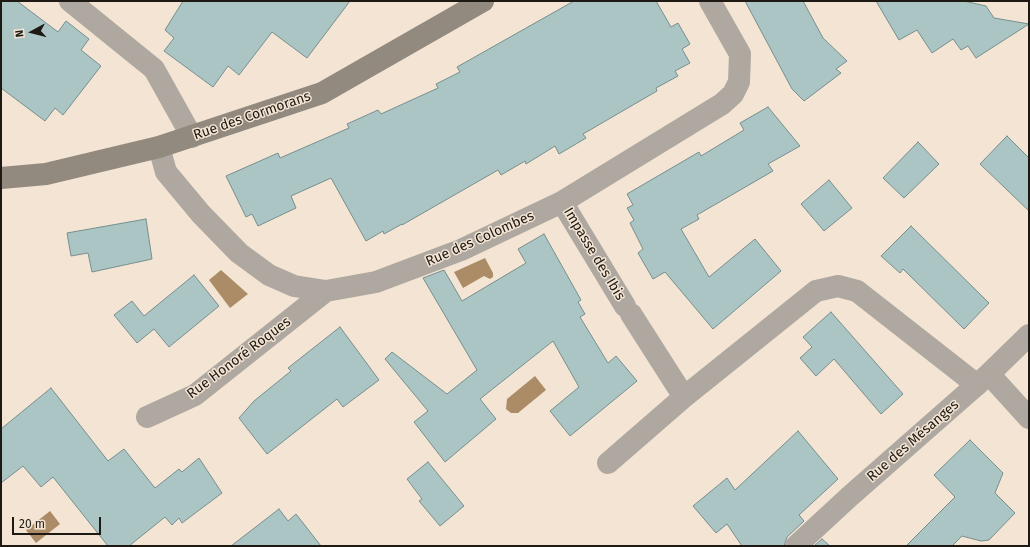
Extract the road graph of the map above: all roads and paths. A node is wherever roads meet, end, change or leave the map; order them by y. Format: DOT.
graph roads {
  1 [pos="70,1"];
  2 [pos="483,1"];
  3 [pos="710,1"];
  4 [pos="192,137"];
  5 [pos="159,147"];
  6 [pos="1,178"];
  7 [pos="562,202"];
  8 [pos="326,291"];
  9 [pos="1029,335"];
  10 [pos="983,380"];
  11 [pos="684,397"];
  12 [pos="147,417"];
  13 [pos="1029,418"];
  14 [pos="608,464"];
  15 [pos="796,546"];
  1 -- 4 [label="street"];
  2 -- 4 [label="street, Rue des Cormorans"];
  3 -- 7 [label="street, Rue des Colombes"];
  4 -- 5 [label="street, Rue des Cormorans"];
  5 -- 6 [label="street, Rue des Cormorans"];
  5 -- 8 [label="street, Rue des Colombes"];
  7 -- 8 [label="street, Rue des Colombes"];
  7 -- 11 [label="street, Impasse des Ibis"];
  8 -- 12 [label="street, Rue Honoré Roques"];
  9 -- 10 [label="street, Rue des Mésanges"];
  10 -- 11 [label="street"];
  10 -- 13 [label="street"];
  10 -- 15 [label="street, Rue des Mésanges"];
  11 -- 14 [label="street"];
}
